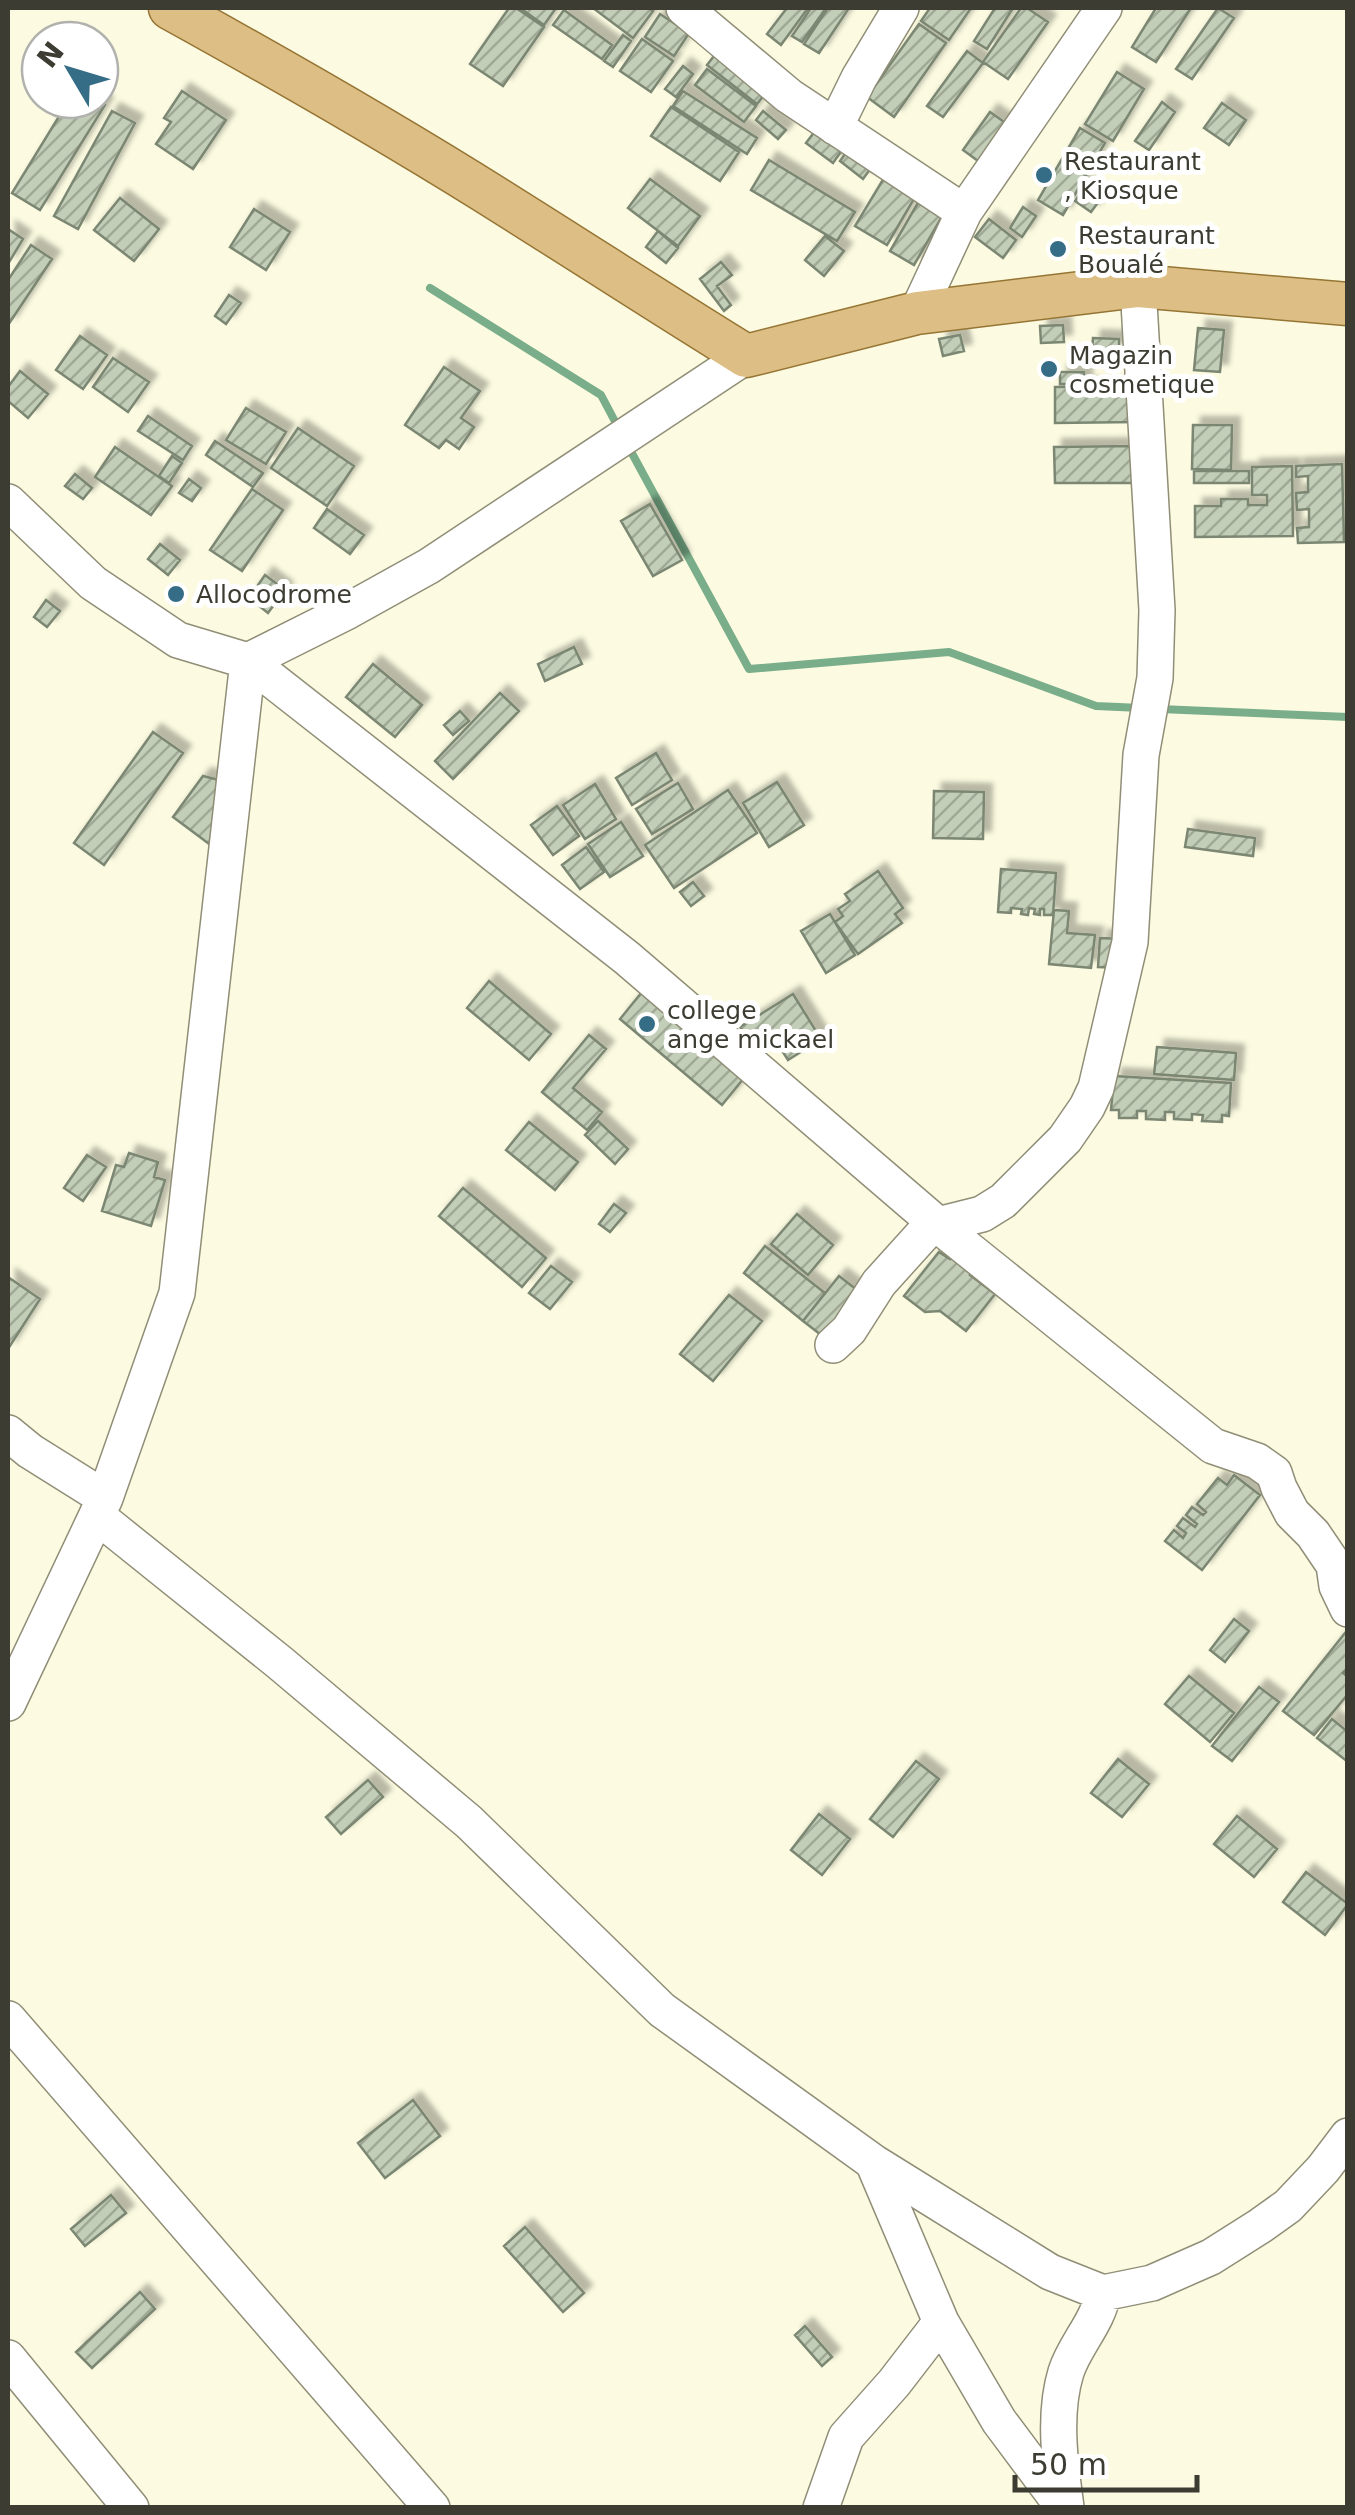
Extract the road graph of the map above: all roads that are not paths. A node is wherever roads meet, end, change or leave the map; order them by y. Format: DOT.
graph roads {
  1 [pos="170,8"];
  2 [pos="684,8"];
  3 [pos="901,8"];
  4 [pos="1104,8"];
  5 [pos="835,127"];
  6 [pos="964,212"];
  7 [pos="1138,286"];
  8 [pos="1348,304"];
  9 [pos="918,313"];
  10 [pos="746,356"];
  11 [pos="8,502"];
  12 [pos="248,661"];
  13 [pos="938,1225"];
  14 [pos="833,1345"];
  15 [pos="8,1433"];
  16 [pos="101,1507"];
  17 [pos="1335,1549"];
  18 [pos="1348,1609"];
  19 [pos="8,1703"];
  20 [pos="8,2019"];
  21 [pos="1348,2136"];
  22 [pos="1335,2161"];
  23 [pos="873,2162"];
  24 [pos="1102,2293"];
  25 [pos="941,2322"];
  26 [pos="8,2358"];
  27 [pos="131,2508"];
  28 [pos="432,2508"];
  29 [pos="820,2508"];
  30 [pos="1065,2508"];
  1 -- 10 [label="main road"];
  2 -- 5 [label="street"];
  3 -- 5 [label="street"];
  4 -- 6 [label="street"];
  5 -- 6 [label="street"];
  6 -- 9 [label="street"];
  7 -- 8 [label="main road"];
  7 -- 9 [label="main road"];
  7 -- 13 [label="street"];
  9 -- 10 [label="main road"];
  10 -- 12 [label="street"];
  11 -- 12 [label="street"];
  12 -- 13 [label="street"];
  12 -- 16 [label="street"];
  13 -- 14 [label="street"];
  13 -- 17 [label="street"];
  15 -- 16 [label="street"];
  16 -- 19 [label="street"];
  16 -- 23 [label="street"];
  17 -- 18 [label="street"];
  20 -- 28 [label="street"];
  21 -- 22 [label="street"];
  22 -- 24 [label="street"];
  23 -- 24 [label="street"];
  23 -- 25 [label="street"];
  24 -- 30 [label="street"];
  25 -- 29 [label="street"];
  25 -- 30 [label="street"];
  26 -- 27 [label="street"];
}
